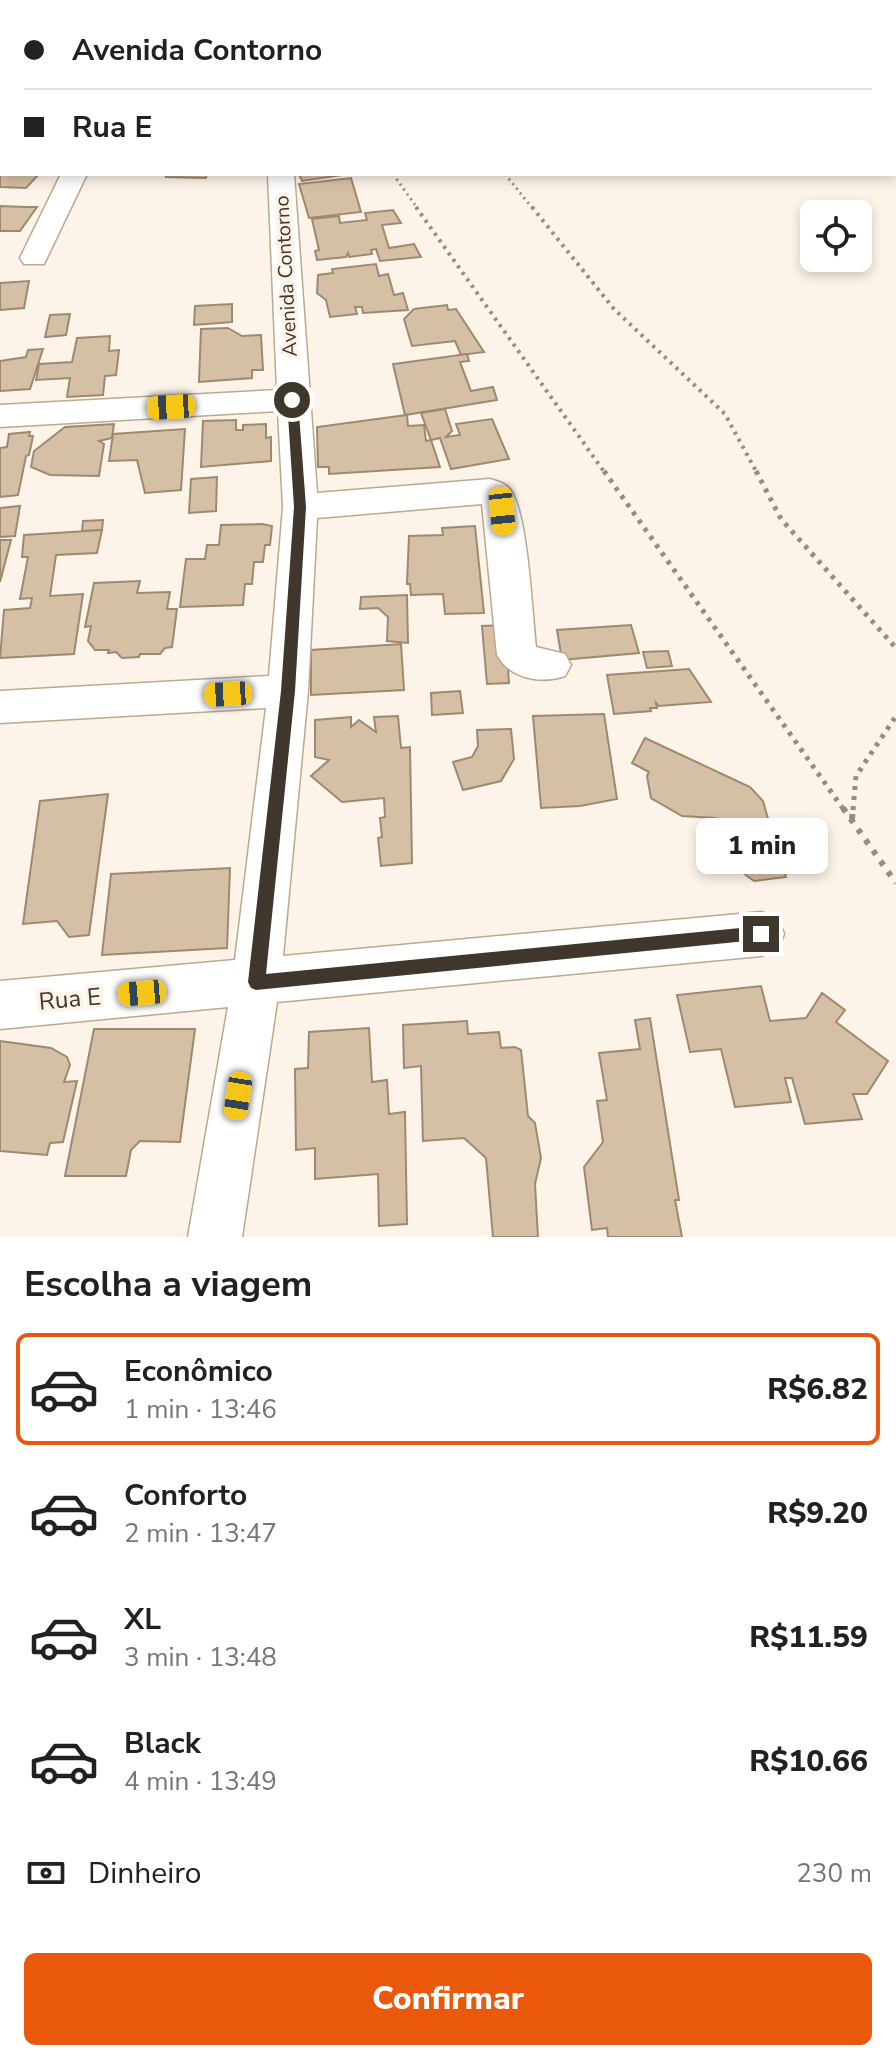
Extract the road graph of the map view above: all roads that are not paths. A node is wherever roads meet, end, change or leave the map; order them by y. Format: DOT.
graph roads {
  1 [pos="73,176"];
  2 [pos="281,176"];
  3 [pos="34,258"];
  4 [pos="292,400"];
  5 [pos="0,416"];
  6 [pos="300,507"];
  7 [pos="551,665"];
  8 [pos="288,691"];
  9 [pos="0,707"];
  10 [pos="761,934"];
  11 [pos="256,982"];
  12 [pos="0,1005"];
  13 [pos="215,1237"];
  1 -- 3 [label="street"];
  2 -- 4 [label="street, Avenida Contorno"];
  4 -- 5 [label="street"];
  4 -- 6 [label="street, Avenida Contorno"];
  6 -- 7 [label="street"];
  6 -- 8 [label="street, Avenida Contorno"];
  8 -- 9 [label="street"];
  8 -- 11 [label="street, Avenida Contorno"];
  10 -- 11 [label="street, Rua E"];
  11 -- 12 [label="street, Rua E"];
  11 -- 13 [label="street, Avenida Contorno"];
}
